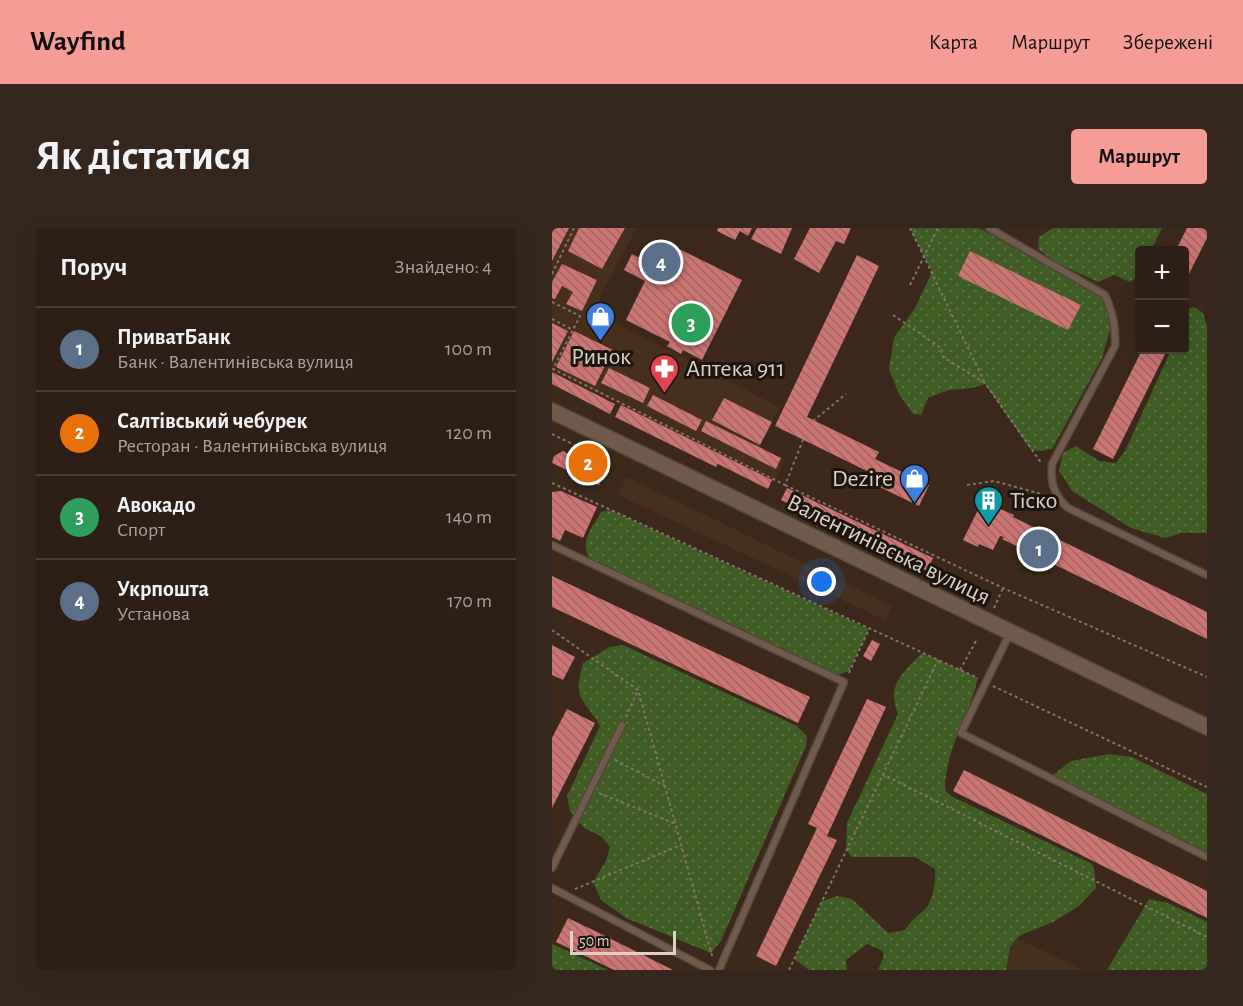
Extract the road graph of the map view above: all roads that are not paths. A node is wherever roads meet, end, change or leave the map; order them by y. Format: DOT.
graph roads {
  1 [pos="989,228"];
  2 [pos="552,411"];
  3 [pos="552,545"];
  4 [pos="1207,575"];
  5 [pos="1011,632"];
  6 [pos="622,725"];
  7 [pos="1207,727"];
  8 [pos="1207,857"];
  9 [pos="552,868"];
  10 [pos="552,888"];
  11 [pos="710,970"];
  12 [pos="719,970"];
  1 -- 4 [label="lane"];
  2 -- 5 [label="street, Валентинівська вулиця"];
  3 -- 12 [label="lane"];
  5 -- 7 [label="street, Валентинівська вулиця"];
  5 -- 8 [label="lane"];
  6 -- 9 [label="lane"];
  10 -- 11 [label="lane"];
}
